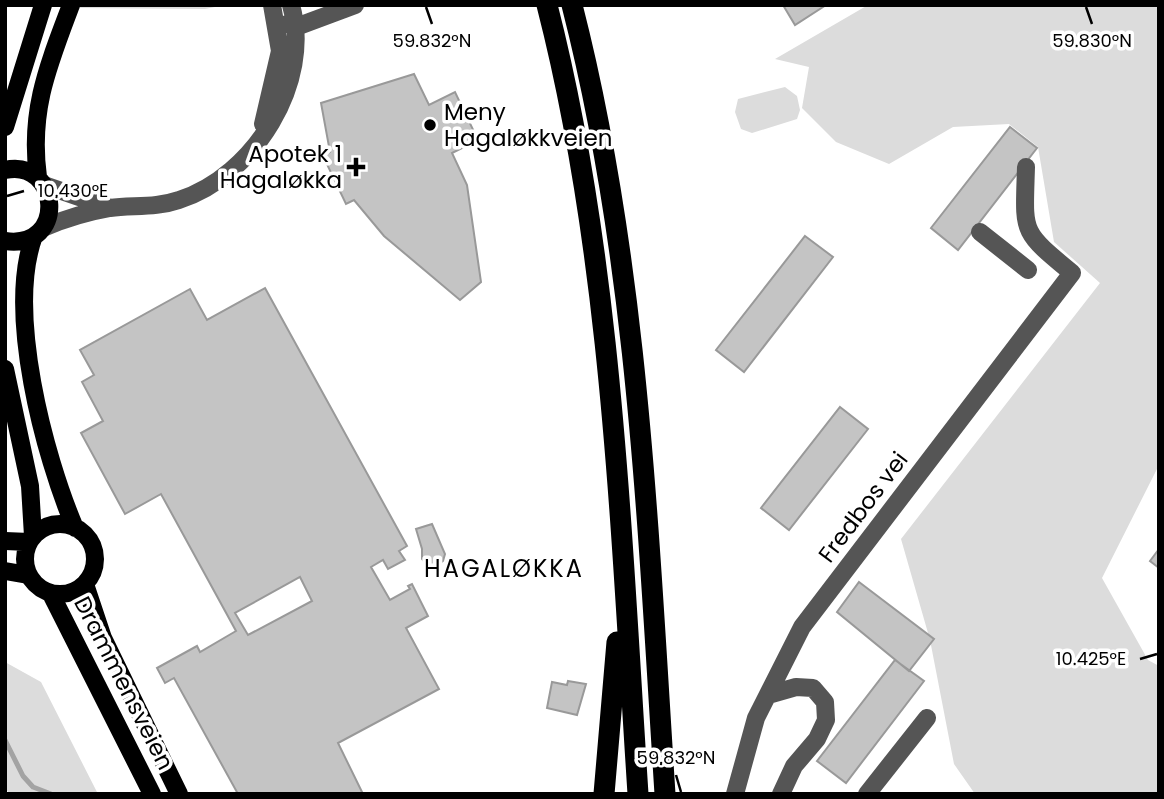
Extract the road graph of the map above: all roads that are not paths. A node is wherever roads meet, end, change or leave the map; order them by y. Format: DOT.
graph roads {
  1 [pos="43,5"];
  2 [pos="71,5"];
  3 [pos="355,5"];
  4 [pos="547,5"];
  5 [pos="572,5"];
  6 [pos="294,6"];
  7 [pos="274,13"];
  8 [pos="296,27"];
  9 [pos="5,127"];
  10 [pos="257,141"];
  11 [pos="1026,167"];
  12 [pos="5,170"];
  13 [pos="41,181"];
  14 [pos="111,208"];
  15 [pos="39,232"];
  16 [pos="980,232"];
  17 [pos="5,241"];
  18 [pos="1028,270"];
  19 [pos="5,369"];
  20 [pos="75,528"];
  21 [pos="31,539"];
  22 [pos="5,541"];
  23 [pos="623,567"];
  24 [pos="5,572"];
  25 [pos="28,575"];
  26 [pos="85,584"];
  27 [pos="51,594"];
  28 [pos="768,695"];
  29 [pos="927,718"];
  30 [pos="152,794"];
  31 [pos="179,794"];
  32 [pos="604,794"];
  33 [pos="638,794"];
  34 [pos="665,794"];
  35 [pos="735,794"];
  36 [pos="781,794"];
  37 [pos="867,794"];
  1 -- 9 [label="main road"];
  2 -- 13 [label="main road"];
  3 -- 8 [label="street"];
  4 -- 23 [label="highway"];
  5 -- 34 [label="highway"];
  6 -- 7 [label="street"];
  6 -- 8 [label="street"];
  7 -- 8 [label="street"];
  7 -- 10 [label="street"];
  8 -- 10 [label="street"];
  10 -- 14 [label="street"];
  11 -- 28 [label="street, Fredbos vei"];
  12 -- 13 [label="main road"];
  13 -- 14 [label="street"];
  13 -- 15 [label="main road"];
  14 -- 15 [label="street"];
  15 -- 17 [label="main road"];
  15 -- 20 [label="main road"];
  16 -- 18 [label="street"];
  19 -- 21 [label="main road"];
  20 -- 21 [label="main road"];
  20 -- 26 [label="main road"];
  21 -- 22 [label="main road"];
  21 -- 25 [label="main road"];
  23 -- 32 [label="highway"];
  23 -- 33 [label="highway"];
  24 -- 25 [label="main road"];
  25 -- 27 [label="main road"];
  26 -- 27 [label="main road"];
  26 -- 31 [label="main road, Drammensveien"];
  27 -- 30 [label="main road, Drammensveien"];
  28 -- 35 [label="street, Fredbos vei"];
  28 -- 36 [label="street"];
  29 -- 37 [label="street"];
}
